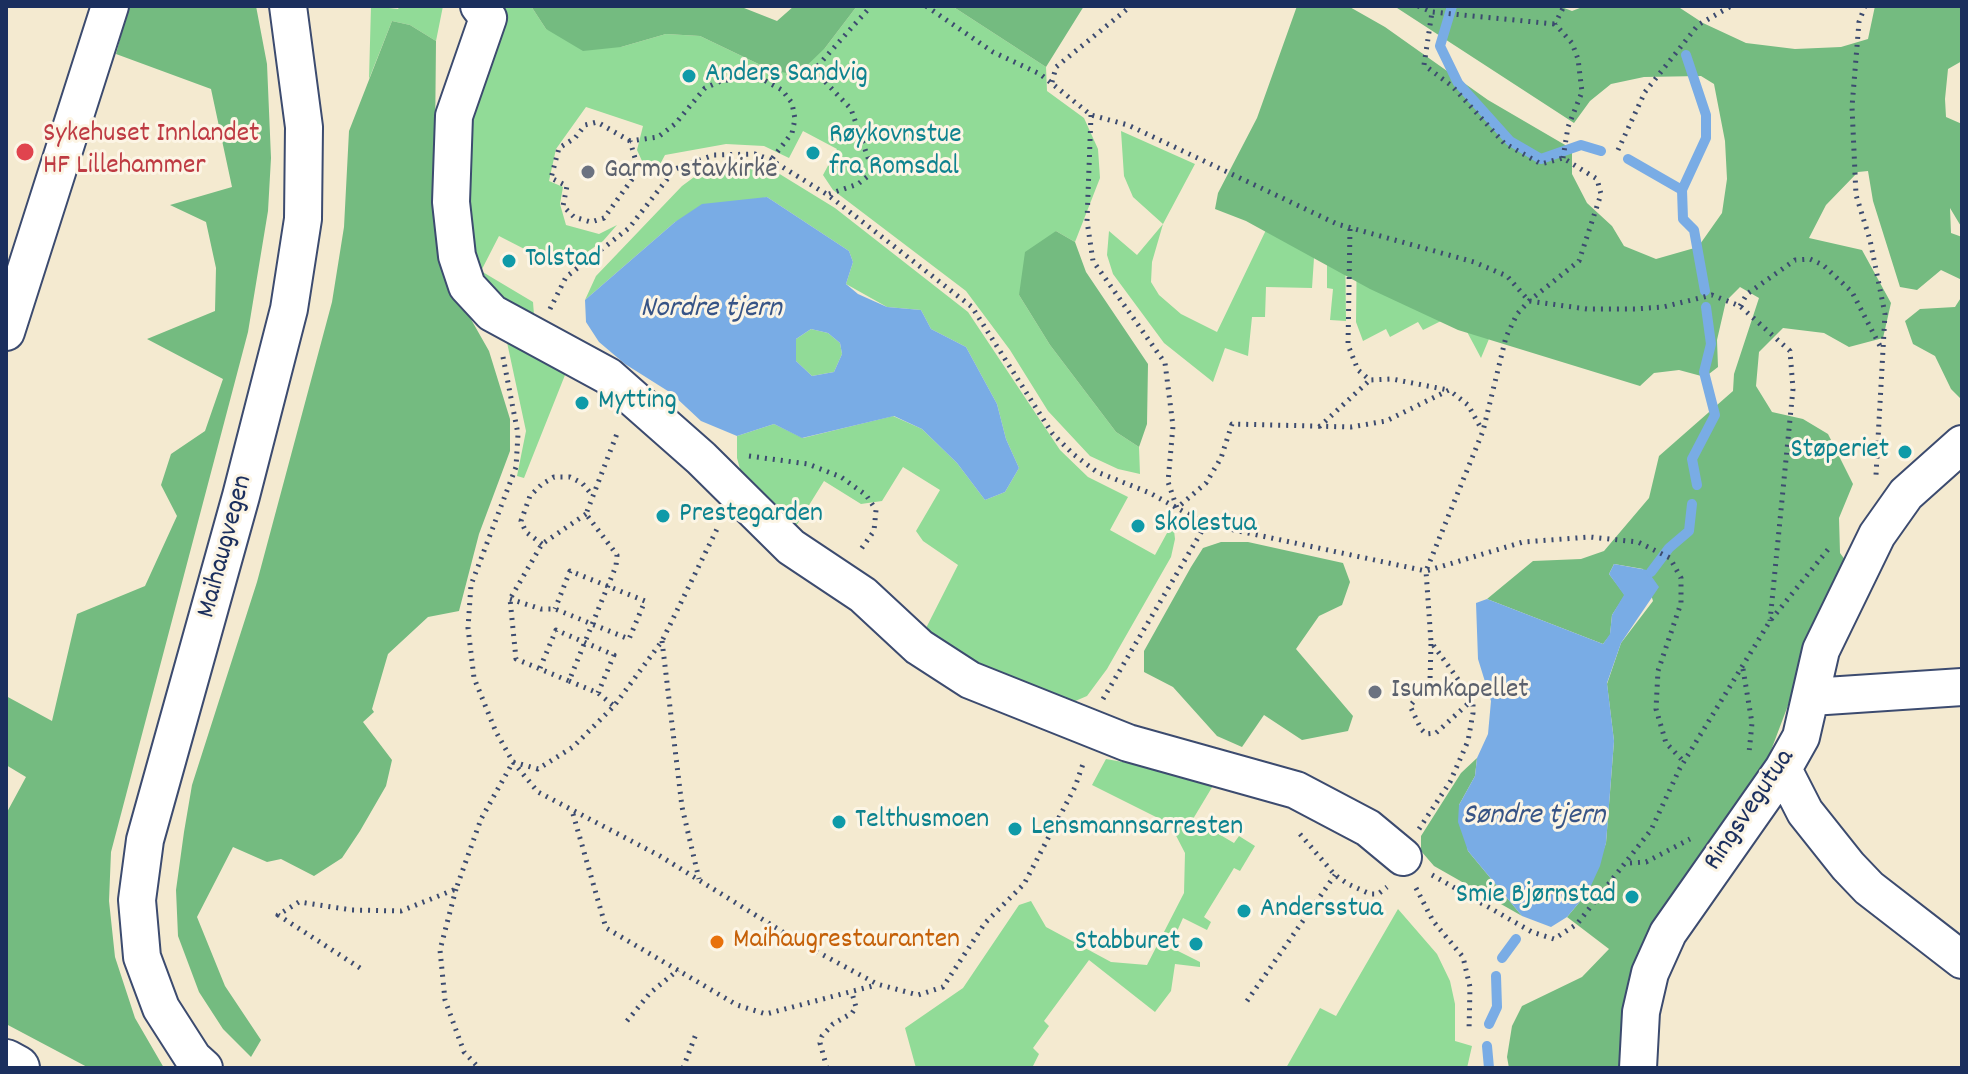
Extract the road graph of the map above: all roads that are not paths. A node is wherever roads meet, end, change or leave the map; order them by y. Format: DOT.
graph roads {
  1 [pos="110,6"];
  2 [pos="288,6"];
  3 [pos="479,6"];
  4 [pos="6,332"];
  5 [pos="1962,444"];
  6 [pos="1962,687"];
  7 [pos="1811,697"];
  8 [pos="1783,769"];
  9 [pos="1403,857"];
  10 [pos="1962,960"];
  11 [pos="6,1062"];
  12 [pos="17,1068"];
  13 [pos="204,1068"];
  14 [pos="1638,1068"];
  1 -- 4 [label="street"];
  2 -- 13 [label="street, Maihaugvegen"];
  3 -- 9 [label="street"];
  5 -- 7 [label="street, Ringsvegutua"];
  6 -- 7 [label="street"];
  7 -- 8 [label="street, Ringsvegutua"];
  8 -- 10 [label="street"];
  8 -- 14 [label="street, Ringsvegutua"];
  11 -- 12 [label="main road"];
}
